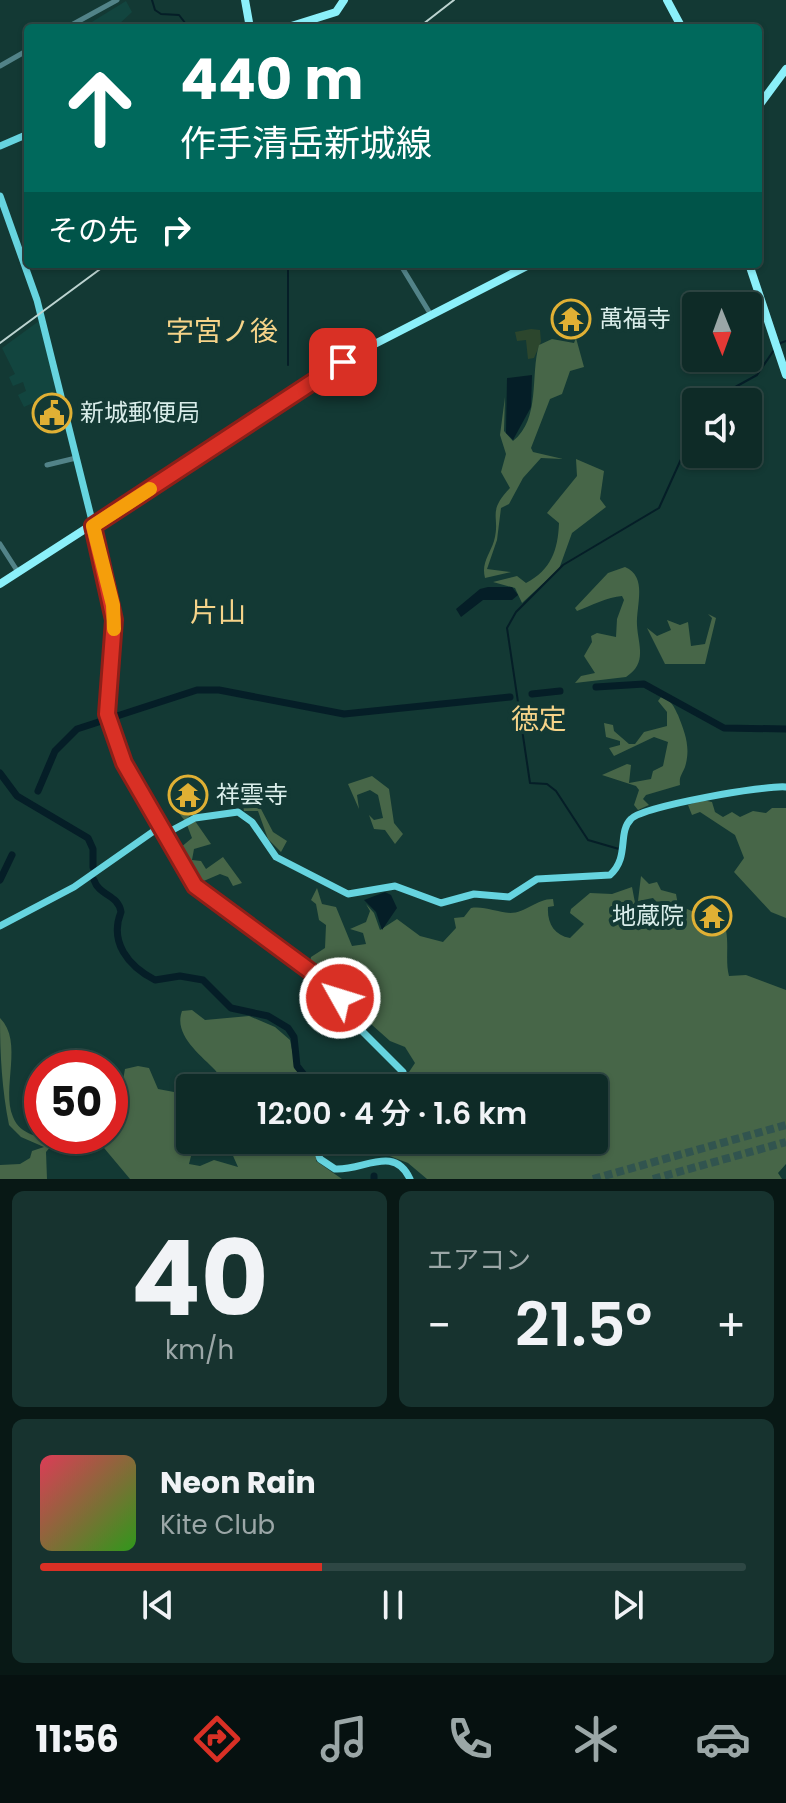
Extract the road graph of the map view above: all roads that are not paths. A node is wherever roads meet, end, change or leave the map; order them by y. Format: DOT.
graph roads {
  1 [pos="117,0"];
  2 [pos="245,0"];
  3 [pos="344,0"];
  4 [pos="667,0"];
  5 [pos="74,24"];
  6 [pos="249,24"];
  7 [pos="298,24"];
  8 [pos="680,24"];
  9 [pos="24,52"];
  10 [pos="0,66"];
  11 [pos="786,69"];
  12 [pos="762,102"];
  13 [pos="24,136"];
  14 [pos="0,146"];
  15 [pos="0,196"];
  16 [pos="24,263"];
  17 [pos="26,268"];
  18 [pos="402,268"];
  19 [pos="523,268"];
  20 [pos="750,268"];
  21 [pos="431,315"];
  22 [pos="786,375"];
  23 [pos="76,458"];
  24 [pos="47,465"];
  25 [pos="93,526"];
  26 [pos="0,544"];
  27 [pos="18,573"];
  28 [pos="0,584"];
  29 [pos="786,787"];
  30 [pos="163,830"];
  31 [pos="0,926"];
  32 [pos="403,1074"];
  33 [pos="318,1154"];
  34 [pos="410,1179"];
  1 -- 5 [label="street"];
  2 -- 6 [label="highway"];
  3 -- 7 [label="highway"];
  4 -- 8 [label="highway"];
  9 -- 10 [label="street"];
  11 -- 12 [label="highway"];
  13 -- 14 [label="main road"];
  15 -- 16 [label="main road"];
  17 -- 23 [label="main road"];
  18 -- 21 [label="street"];
  19 -- 21 [label="highway"];
  20 -- 22 [label="highway"];
  21 -- 25 [label="highway"];
  23 -- 24 [label="street"];
  23 -- 25 [label="main road"];
  25 -- 27 [label="highway"];
  25 -- 30 [label="main road"];
  26 -- 27 [label="street"];
  27 -- 28 [label="highway"];
  29 -- 30 [label="main road"];
  30 -- 31 [label="main road"];
  30 -- 32 [label="main road"];
  33 -- 34 [label="main road"];
}
